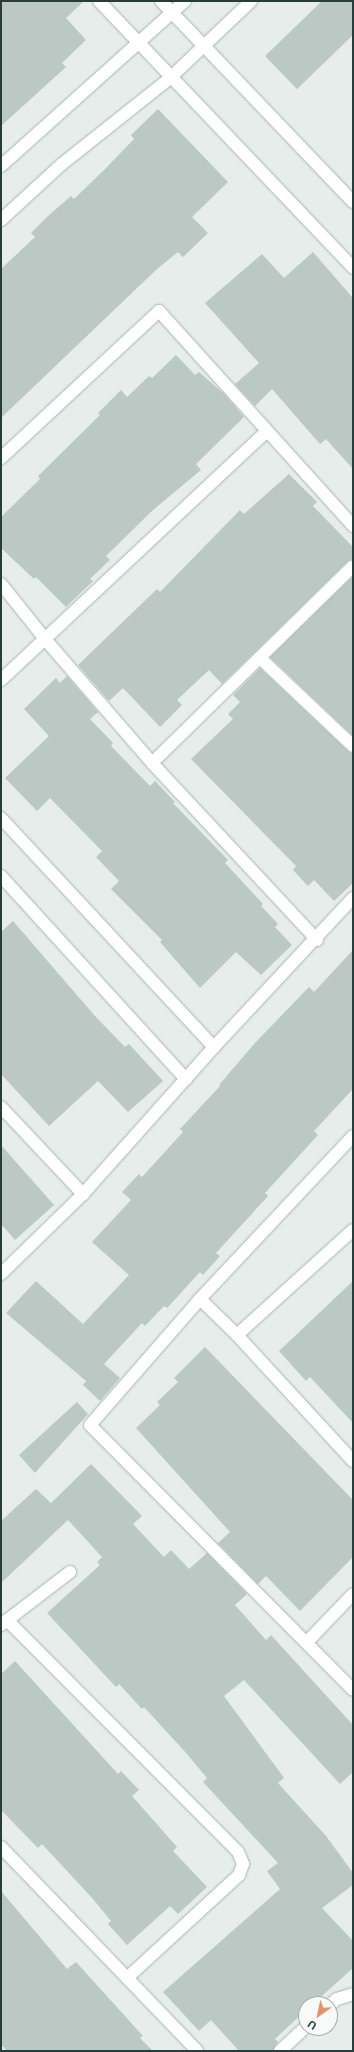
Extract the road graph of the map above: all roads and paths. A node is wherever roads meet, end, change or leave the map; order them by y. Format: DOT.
graph roads {
  1 [pos="99,1"];
  2 [pos="161,1"];
  3 [pos="185,1"];
  4 [pos="251,1"];
  5 [pos="172,13"];
  6 [pos="136,43"];
  7 [pos="204,45"];
  8 [pos="170,78"];
  9 [pos="1,166"];
  10 [pos="353,202"];
  11 [pos="1,220"];
  12 [pos="353,268"];
  13 [pos="266,432"];
  14 [pos="1,458"];
  15 [pos="353,526"];
  16 [pos="353,566"];
  17 [pos="1,584"];
  18 [pos="44,639"];
  19 [pos="260,658"];
  20 [pos="1,680"];
  21 [pos="353,746"];
  22 [pos="152,763"];
  23 [pos="1,818"];
  24 [pos="1,876"];
  25 [pos="353,898"];
  26 [pos="316,940"];
  27 [pos="214,1047"];
  28 [pos="186,1079"];
  29 [pos="1,1107"];
  30 [pos="353,1136"];
  31 [pos="83,1194"];
  32 [pos="353,1230"];
  33 [pos="1,1274"];
  34 [pos="200,1299"];
  35 [pos="237,1335"];
  36 [pos="351,1456"];
  37 [pos="70,1572"];
  38 [pos="353,1594"];
  39 [pos="4,1623"];
  40 [pos="307,1642"];
  41 [pos="353,1690"];
  42 [pos="1,1847"];
  43 [pos="127,1978"];
  44 [pos="353,1994"];
  45 [pos="338,1999"];
  46 [pos="298,2035"];
  47 [pos="197,2051"];
  48 [pos="280,2051"];
  1 -- 6 [label="street"];
  2 -- 5 [label="street"];
  3 -- 5 [label="street"];
  4 -- 7 [label="street"];
  5 -- 6 [label="street"];
  5 -- 7 [label="street"];
  6 -- 8 [label="street"];
  6 -- 9 [label="street"];
  7 -- 8 [label="street"];
  7 -- 10 [label="street"];
  8 -- 11 [label="street"];
  8 -- 12 [label="street"];
  13 -- 14 [label="street"];
  13 -- 15 [label="street"];
  13 -- 18 [label="street"];
  16 -- 19 [label="street"];
  17 -- 18 [label="street"];
  18 -- 20 [label="street"];
  18 -- 22 [label="street"];
  19 -- 21 [label="street"];
  19 -- 22 [label="street"];
  22 -- 26 [label="street"];
  23 -- 27 [label="street"];
  24 -- 28 [label="street"];
  25 -- 26 [label="street"];
  26 -- 27 [label="street"];
  27 -- 28 [label="street"];
  28 -- 31 [label="street"];
  29 -- 31 [label="street"];
  30 -- 34 [label="street"];
  31 -- 33 [label="street"];
  32 -- 35 [label="street"];
  34 -- 35 [label="street"];
  34 -- 40 [label="street"];
  35 -- 36 [label="street"];
  37 -- 39 [label="street"];
  38 -- 40 [label="street"];
  39 -- 43 [label="street"];
  40 -- 41 [label="street"];
  42 -- 43 [label="street"];
  43 -- 47 [label="street"];
  44 -- 45 [label="street"];
  46 -- 48 [label="street"];
}
